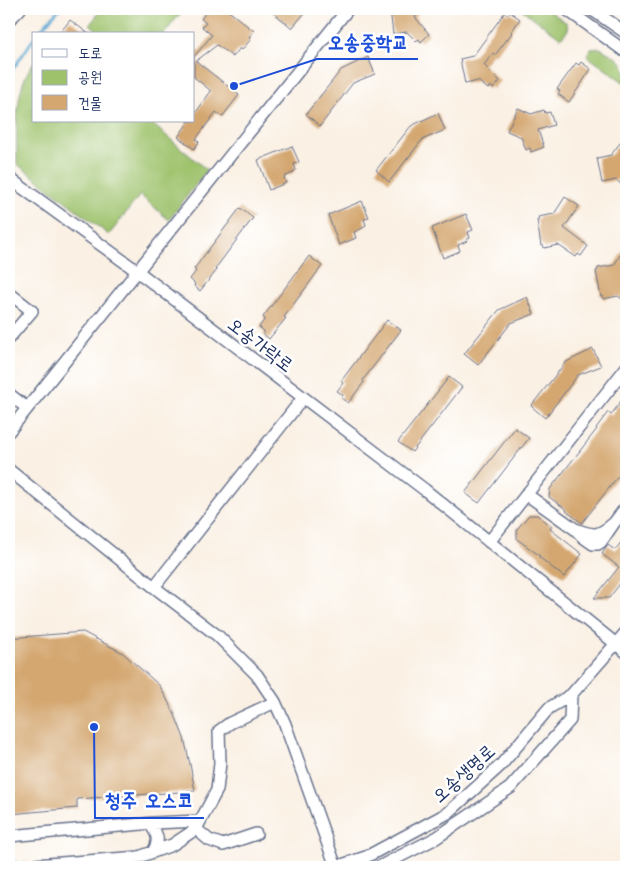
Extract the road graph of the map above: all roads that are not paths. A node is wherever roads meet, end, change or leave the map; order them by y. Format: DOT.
graph roads {
  1 [pos="20,9"];
  2 [pos="348,9"];
  3 [pos="566,9"];
  4 [pos="591,9"];
  5 [pos="9,20"];
  6 [pos="626,34"];
  7 [pos="626,52"];
  8 [pos="9,178"];
  9 [pos="137,271"];
  10 [pos="9,293"];
  11 [pos="9,338"];
  12 [pos="626,368"];
  13 [pos="9,394"];
  14 [pos="303,398"];
  15 [pos="27,408"];
  16 [pos="9,432"];
  17 [pos="9,470"];
  18 [pos="526,494"];
  19 [pos="626,506"];
  20 [pos="489,542"];
  21 [pos="154,587"];
  22 [pos="626,632"];
  23 [pos="616,644"];
  24 [pos="626,652"];
  25 [pos="571,695"];
  26 [pos="275,702"];
  27 [pos="150,824"];
  28 [pos="198,825"];
  29 [pos="256,834"];
  30 [pos="9,836"];
  31 [pos="153,852"];
  32 [pos="9,867"];
  33 [pos="336,867"];
  34 [pos="379,867"];
  1 -- 5 [label="street"];
  2 -- 9 [label="street"];
  3 -- 7 [label="street"];
  4 -- 6 [label="street"];
  8 -- 9 [label="street, 오송가락로"];
  9 -- 14 [label="street, 오송가락로"];
  9 -- 15 [label="street"];
  10 -- 11 [label="street"];
  12 -- 18 [label="street"];
  13 -- 15 [label="street"];
  14 -- 20 [label="street, 오송가락로"];
  14 -- 21 [label="street"];
  15 -- 16 [label="street"];
  17 -- 21 [label="street"];
  18 -- 19 [label="street"];
  18 -- 20 [label="street"];
  20 -- 23 [label="street, 오송가락로"];
  21 -- 26 [label="street"];
  22 -- 23 [label="street, 오송생명로"];
  23 -- 24 [label="street, 오송가락로"];
  23 -- 25 [label="street, 오송생명로"];
  25 -- 33 [label="street, 오송생명로"];
  25 -- 34 [label="street, 오송생명로"];
  26 -- 28 [label="street"];
  26 -- 33 [label="street"];
  27 -- 28 [label="street"];
  27 -- 30 [label="street"];
  27 -- 31 [label="street"];
  28 -- 29 [label="street"];
  28 -- 31 [label="street"];
  31 -- 32 [label="street"];
}
